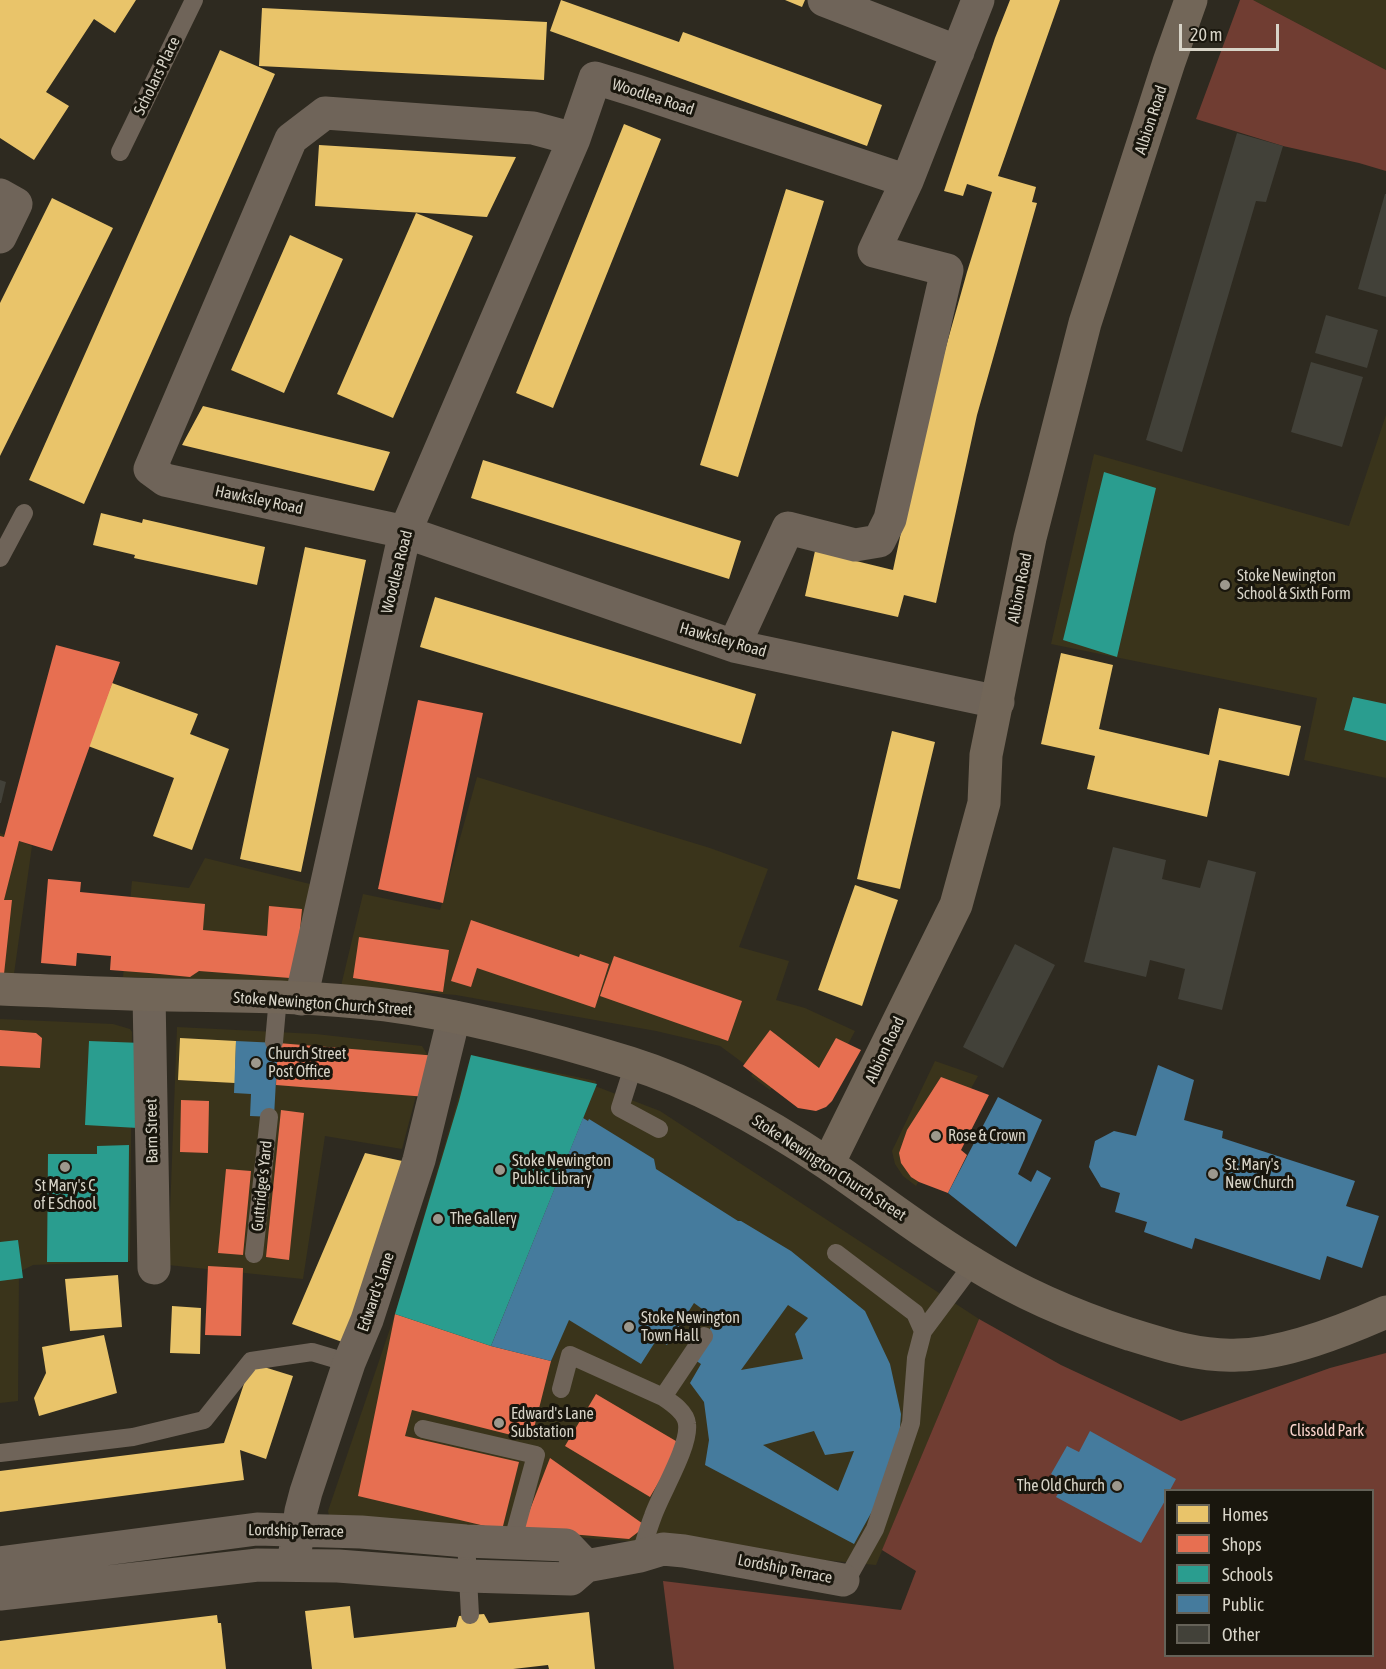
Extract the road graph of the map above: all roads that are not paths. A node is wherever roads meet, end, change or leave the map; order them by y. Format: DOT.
graph roads {
  1 [pos="194,0"];
  2 [pos="824,0"];
  3 [pos="978,0"];
  4 [pos="1191,0"];
  5 [pos="958,52"];
  6 [pos="574,139"];
  7 [pos="120,152"];
  8 [pos="907,182"];
  9 [pos="0,195"];
  10 [pos="0,237"];
  11 [pos="24,513"];
  12 [pos="405,532"];
  13 [pos="0,558"];
  14 [pos="734,646"];
  15 [pos="998,702"];
  16 [pos="0,989"];
  17 [pos="149,995"];
  18 [pos="289,998"];
  19 [pos="454,1017"];
  20 [pos="274,1042"];
  21 [pos="634,1064"];
  22 [pos="270,1117"];
  23 [pos="659,1129"];
  24 [pos="828,1164"];
  25 [pos="836,1253"];
  26 [pos="254,1254"];
  27 [pos="973,1264"];
  28 [pos="154,1268"];
  29 [pos="1386,1312"];
  30 [pos="923,1331"];
  31 [pos="704,1336"];
  32 [pos="349,1363"];
  33 [pos="561,1389"];
  34 [pos="663,1396"];
  35 [pos="423,1429"];
  36 [pos="0,1453"];
  37 [pos="298,1530"];
  38 [pos="466,1541"];
  39 [pos="512,1543"];
  40 [pos="66,1554"];
  41 [pos="640,1556"];
  42 [pos="294,1564"];
  43 [pos="586,1566"];
  44 [pos="468,1576"];
  45 [pos="15,1577"];
  46 [pos="843,1580"];
  47 [pos="72,1586"];
  48 [pos="470,1615"];
  1 -- 7 [label="lane, Scholars Place"];
  2 -- 5 [label="street"];
  3 -- 5 [label="street"];
  4 -- 15 [label="main road, Albion Road"];
  5 -- 8 [label="street"];
  6 -- 8 [label="street, Woodlea Road"];
  6 -- 12 [label="street, Woodlea Road"];
  6 -- 12 [label="street, Hawksley Road"];
  8 -- 14 [label="street"];
  9 -- 10 [label="street"];
  11 -- 13 [label="lane"];
  12 -- 14 [label="street, Hawksley Road"];
  12 -- 18 [label="street, Woodlea Road"];
  14 -- 15 [label="street, Hawksley Road"];
  15 -- 24 [label="main road, Albion Road"];
  16 -- 17 [label="main road, Stoke Newington Church Street"];
  17 -- 18 [label="main road, Stoke Newington Church Street"];
  17 -- 28 [label="street, Barn Street"];
  18 -- 19 [label="main road, Stoke Newington Church Street"];
  18 -- 20 [label="lane"];
  19 -- 21 [label="main road, Stoke Newington Church Street"];
  19 -- 32 [label="street, Edward's Lane"];
  21 -- 23 [label="lane"];
  21 -- 24 [label="main road, Stoke Newington Church Street"];
  22 -- 26 [label="lane, Guttridge's Yard"];
  24 -- 27 [label="main road, Stoke Newington Church Street"];
  25 -- 30 [label="lane"];
  27 -- 29 [label="main road, Stoke Newington Church Street"];
  27 -- 30 [label="lane"];
  30 -- 46 [label="lane"];
  31 -- 34 [label="lane"];
  32 -- 36 [label="lane"];
  32 -- 37 [label="street, Edward's Lane"];
  33 -- 34 [label="lane"];
  34 -- 41 [label="lane"];
  35 -- 39 [label="lane"];
  37 -- 38 [label="street, Lordship Terrace"];
  37 -- 40 [label="street, Lordship Terrace"];
  37 -- 42 [label="street, Edward's Lane"];
  38 -- 39 [label="street, Lordship Terrace"];
  38 -- 44 [label="lane"];
  39 -- 43 [label="street, Lordship Terrace"];
  40 -- 45 [label="street, Lordship Terrace"];
  40 -- 47 [label="street"];
  41 -- 43 [label="street, Lordship Terrace"];
  41 -- 46 [label="street, Lordship Terrace"];
  42 -- 44 [label="street, Lordship Terrace"];
  42 -- 47 [label="street, Lordship Terrace"];
  43 -- 44 [label="street, Lordship Terrace"];
  44 -- 48 [label="lane"];
  45 -- 47 [label="street, Lordship Terrace"];
}
